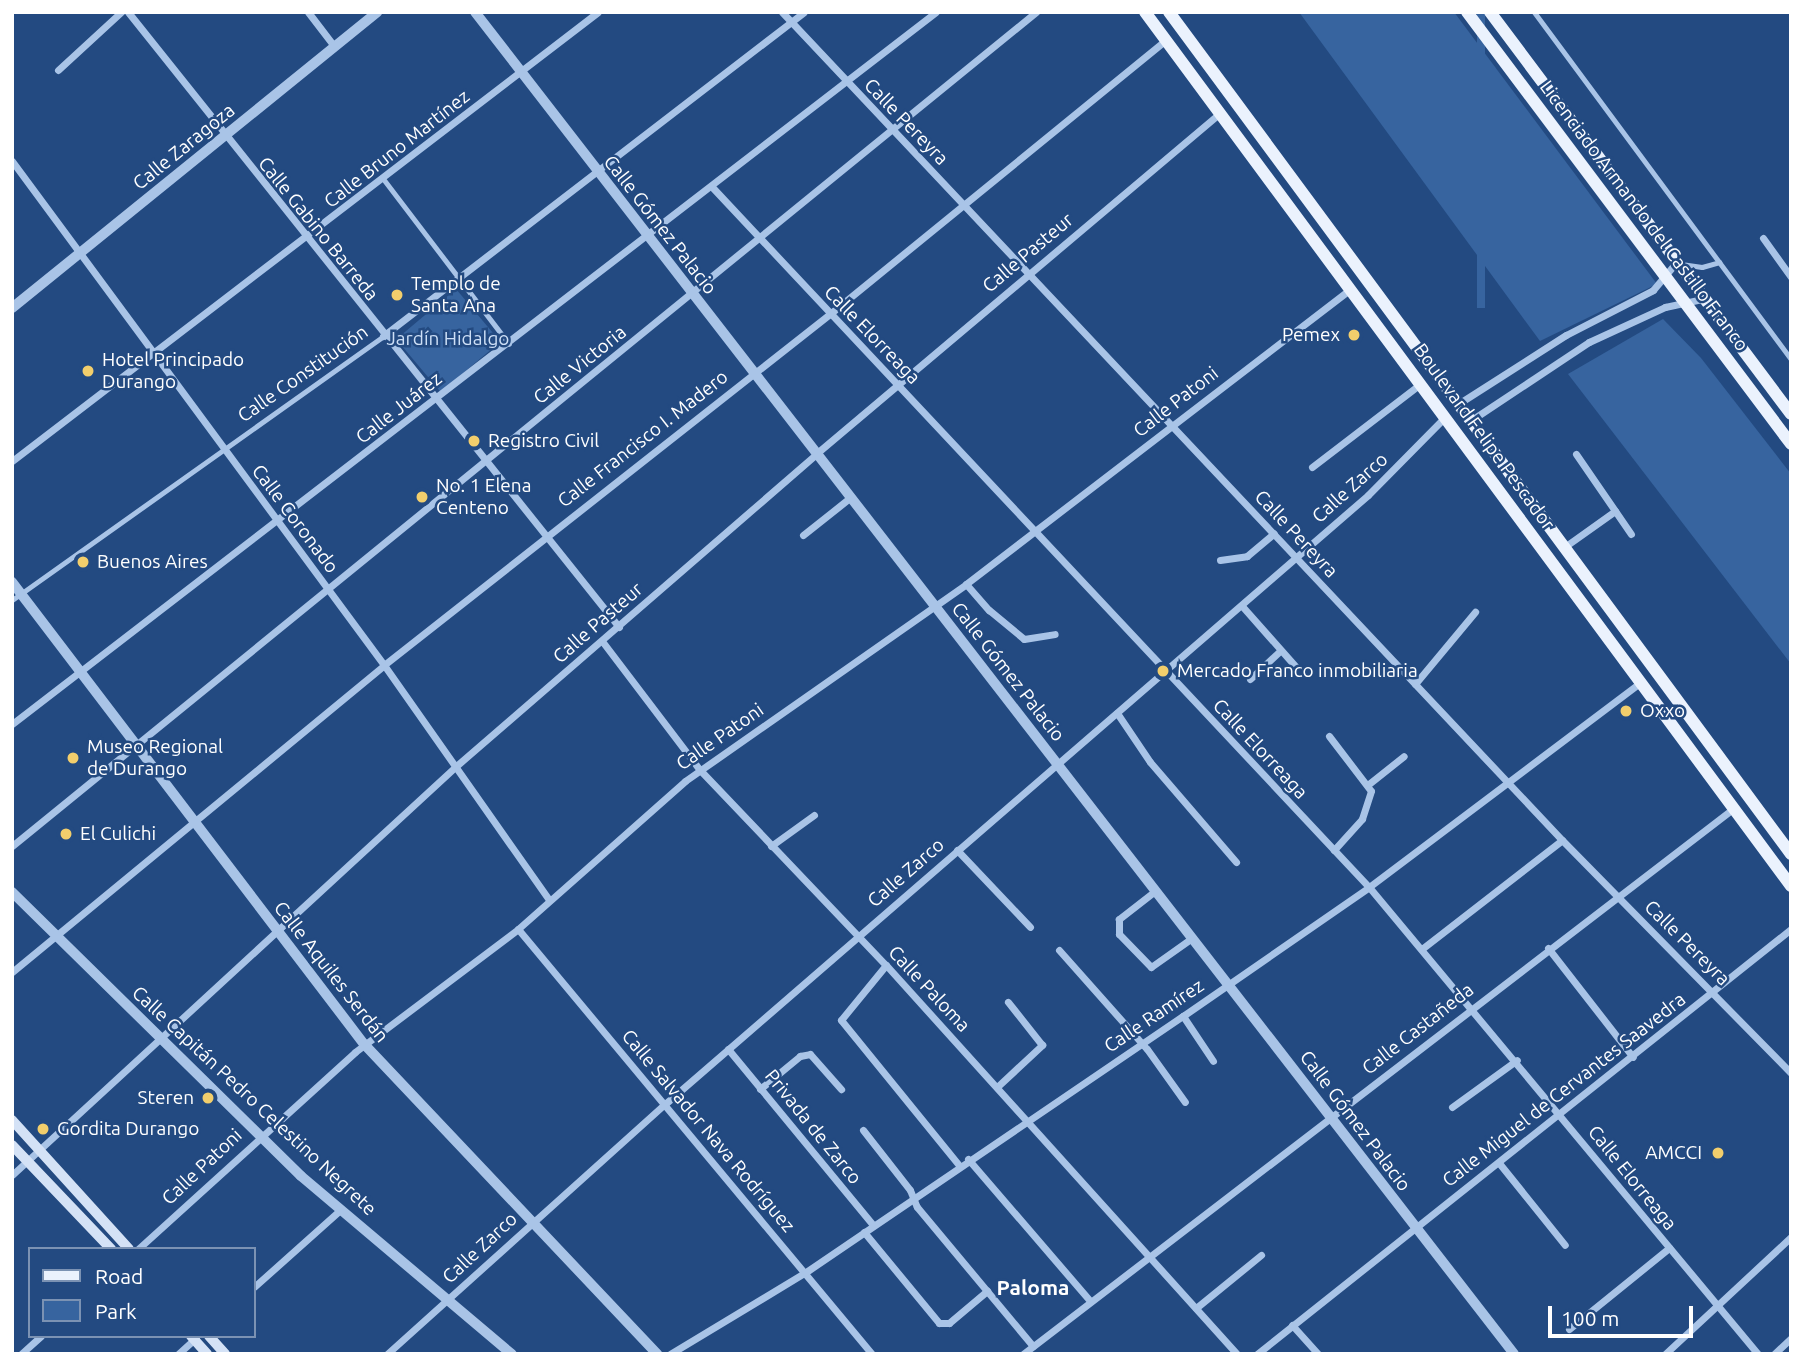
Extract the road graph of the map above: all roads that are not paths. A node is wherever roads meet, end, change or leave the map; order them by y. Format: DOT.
graph roads {
  1 [pos="121,12"];
  2 [pos="128,12"];
  3 [pos="308,12"];
  4 [pos="377,12"];
  5 [pos="475,12"];
  6 [pos="598,12"];
  7 [pos="782,12"];
  8 [pos="804,12"];
  9 [pos="936,12"];
  10 [pos="1036,12"];
  11 [pos="1145,12"];
  12 [pos="1169,12"];
  13 [pos="1467,12"];
  14 [pos="1490,12"];
  15 [pos="1534,12"];
  16 [pos="791,22"];
  17 [pos="1166,40"];
  18 [pos="334,46"];
  19 [pos="1210,68"];
  20 [pos="58,70"];
  21 [pos="521,72"];
  22 [pos="846,82"];
  23 [pos="1220,113"];
  24 [pos="892,130"];
  25 [pos="224,136"];
  26 [pos="12,161"];
  27 [pos="597,173"];
  28 [pos="384,180"];
  29 [pos="713,188"];
  30 [pos="964,206"];
  31 [pos="647,237"];
  32 [pos="306,239"];
  33 [pos="760,239"];
  34 [pos="1763,239"];
  35 [pos="80,254"];
  36 [pos="1719,262"];
  37 [pos="1676,263"];
  38 [pos="1028,273"];
  39 [pos="1791,277"];
  40 [pos="1667,278"];
  41 [pos="459,280"];
  42 [pos="1350,289"];
  43 [pos="1375,291"];
  44 [pos="693,295"];
  45 [pos="1704,299"];
  46 [pos="1685,301"];
  47 [pos="12,308"];
  48 [pos="831,313"];
  49 [pos="1397,321"];
  50 [pos="383,336"];
  51 [pos="509,344"];
  52 [pos="1391,344"];
  53 [pos="154,354"];
  54 [pos="1791,359"];
  55 [pos="752,372"];
  56 [pos="898,384"];
  57 [pos="1420,384"];
  58 [pos="435,399"];
  59 [pos="1457,404"];
  60 [pos="1791,414"];
  61 [pos="1446,416"];
  62 [pos="1470,421"];
  63 [pos="1172,424"];
  64 [pos="1791,444"];
  65 [pos="223,450"];
  66 [pos="817,453"];
  67 [pos="1576,454"];
  68 [pos="12,461"];
  69 [pos="485,463"];
  70 [pos="1312,467"];
  71 [pos="851,497"];
  72 [pos="1615,510"];
  73 [pos="277,523"];
  74 [pos="1038,530"];
  75 [pos="1274,533"];
  76 [pos="1631,534"];
  77 [pos="803,535"];
  78 [pos="546,536"];
  79 [pos="1563,548"];
  80 [pos="1296,558"];
  81 [pos="1220,560"];
  82 [pos="12,582"];
  83 [pos="966,584"];
  84 [pos="329,591"];
  85 [pos="17,597"];
  86 [pos="935,606"];
  87 [pos="1242,606"];
  88 [pos="1475,612"];
  89 [pos="619,626"];
  90 [pos="1055,634"];
  91 [pos="602,641"];
  92 [pos="1281,650"];
  93 [pos="384,665"];
  94 [pos="1296,667"];
  95 [pos="79,671"];
  96 [pos="1165,671"];
  97 [pos="1250,679"];
  98 [pos="1662,680"];
  99 [pos="1641,682"];
  100 [pos="1415,684"];
  101 [pos="1117,713"];
  102 [pos="12,724"];
  103 [pos="1329,736"];
  104 [pos="134,745"];
  105 [pos="1404,756"];
  106 [pos="1058,764"];
  107 [pos="456,767"];
  108 [pos="700,770"];
  109 [pos="1370,783"];
  110 [pos="1509,783"];
  111 [pos="1734,808"];
  112 [pos="814,815"];
  113 [pos="194,820"];
  114 [pos="1562,840"];
  115 [pos="12,846"];
  116 [pos="771,846"];
  117 [pos="957,849"];
  118 [pos="1334,850"];
  119 [pos="1791,854"];
  120 [pos="1236,862"];
  121 [pos="1791,886"];
  122 [pos="1369,887"];
  123 [pos="1156,891"];
  124 [pos="12,892"];
  125 [pos="1618,895"];
  126 [pos="549,900"];
  127 [pos="1030,927"];
  128 [pos="518,929"];
  129 [pos="1791,929"];
  130 [pos="275,930"];
  131 [pos="55,934"];
  132 [pos="858,935"];
  133 [pos="1192,938"];
  134 [pos="1423,948"];
  135 [pos="1548,948"];
  136 [pos="1059,950"];
  137 [pos="884,968"];
  138 [pos="12,972"];
  139 [pos="1229,985"];
  140 [pos="1714,991"];
  141 [pos="1008,1002"];
  142 [pos="1472,1007"];
  143 [pos="1183,1016"];
  144 [pos="159,1038"];
  145 [pos="364,1044"];
  146 [pos="1142,1044"];
  147 [pos="728,1049"];
  148 [pos="1633,1057"];
  149 [pos="1517,1060"];
  150 [pos="1213,1061"];
  151 [pos="1791,1073"];
  152 [pos="997,1087"];
  153 [pos="761,1089"];
  154 [pos="841,1089"];
  155 [pos="1185,1102"];
  156 [pos="665,1104"];
  157 [pos="1452,1107"];
  158 [pos="1560,1114"];
  159 [pos="1330,1117"];
  160 [pos="12,1120"];
  161 [pos="1027,1120"];
  162 [pos="863,1130"];
  163 [pos="259,1135"];
  164 [pos="12,1144"];
  165 [pos="40,1151"];
  166 [pos="968,1159"];
  167 [pos="29,1162"];
  168 [pos="1499,1163"];
  169 [pos="959,1165"];
  170 [pos="12,1175"];
  171 [pos="913,1198"];
  172 [pos="340,1210"];
  173 [pos="532,1221"];
  174 [pos="873,1225"];
  175 [pos="1415,1228"];
  176 [pos="864,1232"];
  177 [pos="1791,1237"];
  178 [pos="1565,1245"];
  179 [pos="109,1247"];
  180 [pos="127,1247"];
  181 [pos="140,1247"];
  182 [pos="1669,1248"];
  183 [pos="1149,1255"];
  184 [pos="1261,1255"];
  185 [pos="806,1272"];
  186 [pos="256,1285"];
  187 [pos="987,1291"];
  188 [pos="447,1300"];
  189 [pos="1090,1301"];
  190 [pos="1717,1305"];
  191 [pos="1196,1308"];
  192 [pos="1292,1325"];
  193 [pos="1569,1329"];
  194 [pos="39,1338"];
  195 [pos="193,1338"];
  196 [pos="195,1338"];
  197 [pos="211,1338"];
  198 [pos="1791,1338"];
  199 [pos="1033,1346"];
  200 [pos="21,1354"];
  201 [pos="178,1354"];
  202 [pos="207,1354"];
  203 [pos="225,1354"];
  204 [pos="387,1354"];
  205 [pos="512,1354"];
  206 [pos="657,1354"];
  207 [pos="670,1354"];
  208 [pos="872,1354"];
  209 [pos="1023,1354"];
  210 [pos="1237,1354"];
  211 [pos="1257,1354"];
  212 [pos="1318,1354"];
  213 [pos="1514,1354"];
  214 [pos="1665,1354"];
  215 [pos="1758,1354"];
  216 [pos="1774,1354"];
  1 -- 20 [label="street"];
  2 -- 25 [label="street, Calle Gabino Barreda"];
  3 -- 18 [label="street"];
  4 -- 18 [label="street, Calle Zaragoza"];
  5 -- 21 [label="street, Calle Gómez Palacio"];
  6 -- 21 [label="street, Calle Bruno Martínez"];
  7 -- 16 [label="street, Calle Pereyra"];
  8 -- 16 [label="street, Calle Constitución"];
  9 -- 22 [label="street, Calle Juárez"];
  10 -- 24 [label="street, Calle Victoria"];
  11 -- 17 [label="main road, Boulevard Felipe Pescador"];
  12 -- 19 [label="main road, Boulevard Felipe Pescador"];
  13 -- 40 [label="main road, Licenciado Armando del Castillo Franco"];
  14 -- 37 [label="main road, Licenciado Armando del Castillo Franco"];
  15 -- 36 [label="street"];
  16 -- 22 [label="street, Calle Pereyra"];
  16 -- 27 [label="street, Calle Constitución"];
  17 -- 19 [label="main road"];
  17 -- 23 [label="main road, Boulevard Felipe Pescador"];
  17 -- 30 [label="street, Calle Francisco I. Madero"];
  18 -- 25 [label="street, Calle Zaragoza"];
  19 -- 43 [label="main road, Boulevard Felipe Pescador"];
  21 -- 27 [label="street, Calle Gómez Palacio"];
  21 -- 28 [label="street, Calle Bruno Martínez"];
  22 -- 24 [label="street, Calle Pereyra"];
  22 -- 29 [label="street, Calle Juárez"];
  23 -- 38 [label="street, Calle Pasteur"];
  23 -- 42 [label="main road, Boulevard Felipe Pescador"];
  24 -- 30 [label="street, Calle Pereyra"];
  24 -- 33 [label="street, Calle Victoria"];
  25 -- 32 [label="street, Calle Gabino Barreda"];
  25 -- 35 [label="street, Calle Zaragoza"];
  26 -- 35 [label="street, Calle Coronado"];
  27 -- 31 [label="street, Calle Gómez Palacio"];
  27 -- 41 [label="street, Calle Constitución"];
  28 -- 32 [label="street, Calle Bruno Martínez"];
  28 -- 41 [label="street"];
  29 -- 31 [label="street, Calle Juárez"];
  29 -- 33 [label="street, Calle Elorreaga"];
  30 -- 38 [label="street, Calle Pereyra"];
  30 -- 48 [label="street, Calle Francisco I. Madero"];
  31 -- 44 [label="street, Calle Gómez Palacio"];
  31 -- 51 [label="street, Calle Juárez"];
  32 -- 50 [label="street, Calle Gabino Barreda"];
  32 -- 53 [label="street, Calle Bruno Martínez"];
  33 -- 44 [label="street, Calle Victoria"];
  33 -- 48 [label="street, Calle Elorreaga"];
  34 -- 39 [label="street"];
  35 -- 47 [label="street, Calle Zaragoza"];
  35 -- 53 [label="street, Calle Coronado"];
  36 -- 37 [label="street"];
  36 -- 54 [label="street"];
  37 -- 40 [label="street"];
  37 -- 45 [label="main road, Licenciado Armando del Castillo Franco"];
  38 -- 56 [label="street, Calle Pasteur"];
  38 -- 63 [label="street, Calle Pereyra"];
  40 -- 46 [label="main road, Licenciado Armando del Castillo Franco"];
  40 -- 59 [label="street"];
  41 -- 50 [label="street, Calle Constitución"];
  41 -- 51 [label="street"];
  42 -- 43 [label="main road"];
  42 -- 52 [label="main road, Boulevard Felipe Pescador"];
  42 -- 63 [label="street, Calle Patoni"];
  43 -- 49 [label="main road, Boulevard Felipe Pescador"];
  44 -- 55 [label="street, Calle Gómez Palacio"];
  44 -- 69 [label="street, Calle Victoria"];
  45 -- 46 [label="street"];
  45 -- 60 [label="main road, Licenciado Armando del Castillo Franco"];
  46 -- 62 [label="street"];
  46 -- 64 [label="main road, Licenciado Armando del Castillo Franco"];
  48 -- 55 [label="street, Calle Francisco I. Madero"];
  48 -- 56 [label="street, Calle Elorreaga"];
  49 -- 52 [label="main road"];
  49 -- 59 [label="main road, Boulevard Felipe Pescador"];
  50 -- 58 [label="street, Calle Gabino Barreda"];
  50 -- 65 [label="street, Calle Constitución"];
  51 -- 58 [label="street, Calle Juárez"];
  52 -- 57 [label="main road, Boulevard Felipe Pescador"];
  53 -- 65 [label="street, Calle Coronado"];
  53 -- 68 [label="street, Calle Bruno Martínez"];
  55 -- 66 [label="street, Calle Gómez Palacio"];
  55 -- 78 [label="street, Calle Francisco I. Madero"];
  56 -- 66 [label="street, Calle Pasteur"];
  56 -- 74 [label="street, Calle Elorreaga"];
  57 -- 61 [label="main road, Boulevard Felipe Pescador"];
  57 -- 70 [label="street"];
  58 -- 69 [label="street, Calle Gabino Barreda"];
  58 -- 73 [label="street, Calle Juárez"];
  59 -- 61 [label="main road"];
  59 -- 62 [label="main road, Boulevard Felipe Pescador"];
  61 -- 80 [label="street, Calle Zarco"];
  61 -- 99 [label="main road, Boulevard Felipe Pescador"];
  62 -- 79 [label="main road, Boulevard Felipe Pescador"];
  63 -- 74 [label="street, Calle Patoni"];
  63 -- 75 [label="street, Calle Pereyra"];
  65 -- 73 [label="street, Calle Coronado"];
  65 -- 85 [label="street, Calle Constitución"];
  66 -- 71 [label="street, Calle Gómez Palacio"];
  66 -- 89 [label="street, Calle Pasteur"];
  67 -- 72 [label="street"];
  69 -- 78 [label="street, Calle Gabino Barreda"];
  69 -- 84 [label="street, Calle Victoria"];
  71 -- 77 [label="street"];
  71 -- 86 [label="street, Calle Gómez Palacio"];
  72 -- 76 [label="street"];
  72 -- 79 [label="street"];
  73 -- 84 [label="street, Calle Coronado"];
  73 -- 95 [label="street, Calle Juárez"];
  74 -- 83 [label="street, Calle Patoni"];
  74 -- 96 [label="street, Calle Elorreaga"];
  75 -- 80 [label="street, Calle Pereyra"];
  75 -- 81 [label="street"];
  78 -- 89 [label="street, Calle Gabino Barreda"];
  78 -- 93 [label="street, Calle Francisco I. Madero"];
  79 -- 98 [label="main road, Boulevard Felipe Pescador"];
  80 -- 87 [label="street, Calle Zarco"];
  80 -- 100 [label="street, Calle Pereyra"];
  82 -- 85 [label="street, Calle Aquiles Serdán"];
  83 -- 86 [label="street, Calle Patoni"];
  83 -- 90 [label="street"];
  84 -- 93 [label="street, Calle Coronado"];
  84 -- 104 [label="street, Calle Victoria"];
  85 -- 95 [label="street, Calle Aquiles Serdán"];
  86 -- 106 [label="street, Calle Gómez Palacio"];
  86 -- 108 [label="street, Calle Patoni"];
  87 -- 92 [label="street"];
  87 -- 96 [label="street, Calle Zarco"];
  88 -- 100 [label="street"];
  89 -- 91 [label="street, Calle Pasteur"];
  91 -- 107 [label="street, Calle Pasteur"];
  91 -- 108 [label="street, Calle Paloma"];
  92 -- 94 [label="street"];
  92 -- 97 [label="street"];
  93 -- 107 [label="street, Calle Coronado"];
  93 -- 113 [label="street, Calle Francisco I. Madero"];
  95 -- 102 [label="street, Calle Juárez"];
  95 -- 104 [label="street, Calle Aquiles Serdán"];
  96 -- 101 [label="street, Calle Zarco"];
  96 -- 118 [label="street, Calle Elorreaga"];
  98 -- 99 [label="main road"];
  98 -- 119 [label="main road, Boulevard Felipe Pescador"];
  99 -- 110 [label="street, Calle Ramírez"];
  99 -- 111 [label="main road, Boulevard Felipe Pescador"];
  100 -- 110 [label="street, Calle Pereyra"];
  101 -- 106 [label="street, Calle Zarco"];
  101 -- 120 [label="street"];
  103 -- 109 [label="street"];
  104 -- 113 [label="street, Calle Aquiles Serdán"];
  104 -- 115 [label="street, Calle Victoria"];
  105 -- 109 [label="street"];
  106 -- 117 [label="street, Calle Zarco"];
  106 -- 123 [label="street, Calle Gómez Palacio"];
  107 -- 126 [label="street, Calle Coronado"];
  107 -- 130 [label="street, Calle Pasteur"];
  108 -- 116 [label="street, Calle Paloma"];
  108 -- 126 [label="street, Calle Patoni"];
  109 -- 118 [label="street"];
  110 -- 114 [label="street, Calle Pereyra"];
  110 -- 122 [label="street, Calle Ramírez"];
  111 -- 121 [label="main road, Boulevard Felipe Pescador"];
  111 -- 125 [label="street, Calle Castañeda"];
  112 -- 116 [label="street"];
  113 -- 130 [label="street, Calle Aquiles Serdán"];
  113 -- 131 [label="street, Calle Francisco I. Madero"];
  114 -- 125 [label="street, Calle Pereyra"];
  114 -- 134 [label="street"];
  116 -- 132 [label="street, Calle Paloma"];
  117 -- 127 [label="street"];
  117 -- 132 [label="street, Calle Zarco"];
  118 -- 122 [label="street, Calle Elorreaga"];
  122 -- 134 [label="street, Calle Elorreaga"];
  122 -- 139 [label="street, Calle Ramírez"];
  123 -- 133 [label="street, Calle Gómez Palacio"];
  123 -- 133 [label="street"];
  124 -- 131 [label="street, Calle Capitán Pedro Celestino Negrete"];
  125 -- 135 [label="street, Calle Castañeda"];
  125 -- 140 [label="street, Calle Pereyra"];
  126 -- 128 [label="street, Calle Patoni"];
  128 -- 145 [label="street, Calle Patoni"];
  128 -- 156 [label="street, Calle Salvador Nava Rodríguez"];
  129 -- 140 [label="street, Calle Miguel de Cervantes Saavedra"];
  130 -- 144 [label="street, Calle Pasteur"];
  130 -- 145 [label="street, Calle Aquiles Serdán"];
  131 -- 138 [label="street, Calle Francisco I. Madero"];
  131 -- 144 [label="street, Calle Capitán Pedro Celestino Negrete"];
  132 -- 137 [label="street, Calle Paloma"];
  132 -- 147 [label="street, Calle Zarco"];
  133 -- 139 [label="street, Calle Gómez Palacio"];
  134 -- 142 [label="street, Calle Elorreaga"];
  135 -- 142 [label="street, Calle Castañeda"];
  135 -- 148 [label="street"];
  136 -- 146 [label="street"];
  137 -- 152 [label="street, Calle Paloma"];
  137 -- 169 [label="street"];
  139 -- 143 [label="street, Calle Ramírez"];
  139 -- 159 [label="street, Calle Gómez Palacio"];
  140 -- 148 [label="street, Calle Miguel de Cervantes Saavedra"];
  140 -- 151 [label="street, Calle Pereyra"];
  141 -- 152 [label="street"];
  142 -- 149 [label="street, Calle Elorreaga"];
  142 -- 159 [label="street, Calle Castañeda"];
  143 -- 146 [label="street, Calle Ramírez"];
  143 -- 150 [label="street"];
  144 -- 163 [label="street, Calle Capitán Pedro Celestino Negrete"];
  144 -- 165 [label="street, Calle Pasteur"];
  145 -- 163 [label="street, Calle Patoni"];
  145 -- 173 [label="street, Calle Aquiles Serdán"];
  146 -- 155 [label="street"];
  146 -- 161 [label="street, Calle Ramírez"];
  147 -- 153 [label="street, Privada de Zarco"];
  147 -- 156 [label="street, Calle Zarco"];
  148 -- 158 [label="street, Calle Miguel de Cervantes Saavedra"];
  149 -- 157 [label="street"];
  149 -- 158 [label="street, Calle Elorreaga"];
  152 -- 161 [label="street, Calle Paloma"];
  153 -- 154 [label="street"];
  153 -- 174 [label="street, Privada de Zarco"];
  156 -- 173 [label="street, Calle Zarco"];
  156 -- 185 [label="street, Calle Salvador Nava Rodríguez"];
  158 -- 168 [label="street, Calle Miguel de Cervantes Saavedra"];
  158 -- 182 [label="street, Calle Elorreaga"];
  159 -- 175 [label="street, Calle Gómez Palacio"];
  159 -- 183 [label="street, Calle Castañeda"];
  160 -- 165 [label="main road"];
  161 -- 166 [label="street, Calle Ramírez"];
  161 -- 183 [label="street, Calle Paloma"];
  162 -- 171 [label="street"];
  163 -- 172 [label="street, Calle Capitán Pedro Celestino Negrete"];
  163 -- 181 [label="street, Calle Patoni"];
  164 -- 167 [label="main road"];
  165 -- 167 [label="street, Calle Pasteur"];
  165 -- 180 [label="main road"];
  166 -- 169 [label="street, Calle Ramírez"];
  166 -- 189 [label="street"];
  167 -- 170 [label="street, Calle Pasteur"];
  167 -- 179 [label="main road"];
  168 -- 175 [label="street, Calle Miguel de Cervantes Saavedra"];
  168 -- 178 [label="street"];
  169 -- 171 [label="street, Calle Ramírez"];
  171 -- 174 [label="street, Calle Ramírez"];
  171 -- 187 [label="street"];
  172 -- 186 [label="street"];
  172 -- 188 [label="street, Calle Capitán Pedro Celestino Negrete"];
  173 -- 188 [label="street, Calle Zarco"];
  173 -- 206 [label="street, Calle Aquiles Serdán"];
  174 -- 176 [label="street, Calle Ramírez"];
  175 -- 192 [label="street, Calle Miguel de Cervantes Saavedra"];
  175 -- 213 [label="street, Calle Gómez Palacio"];
  176 -- 185 [label="street, Calle Ramírez"];
  176 -- 187 [label="street"];
  177 -- 190 [label="street"];
  182 -- 190 [label="street, Calle Elorreaga"];
  182 -- 193 [label="street"];
  183 -- 189 [label="street, Calle Castañeda"];
  183 -- 191 [label="street, Calle Paloma"];
  184 -- 191 [label="street"];
  185 -- 207 [label="street, Calle Ramírez"];
  185 -- 208 [label="street, Calle Salvador Nava Rodríguez"];
  187 -- 199 [label="street"];
  188 -- 204 [label="street, Calle Zarco"];
  188 -- 205 [label="street, Calle Capitán Pedro Celestino Negrete"];
  189 -- 199 [label="street, Calle Castañeda"];
  190 -- 214 [label="street"];
  190 -- 215 [label="street, Calle Elorreaga"];
  191 -- 210 [label="street, Calle Paloma"];
  192 -- 211 [label="street, Calle Miguel de Cervantes Saavedra"];
  192 -- 212 [label="street"];
  194 -- 200 [label="street"];
  195 -- 201 [label="street"];
  196 -- 202 [label="main road"];
  197 -- 203 [label="main road"];
  198 -- 216 [label="street"];
  199 -- 209 [label="street, Calle Castañeda"];
}
